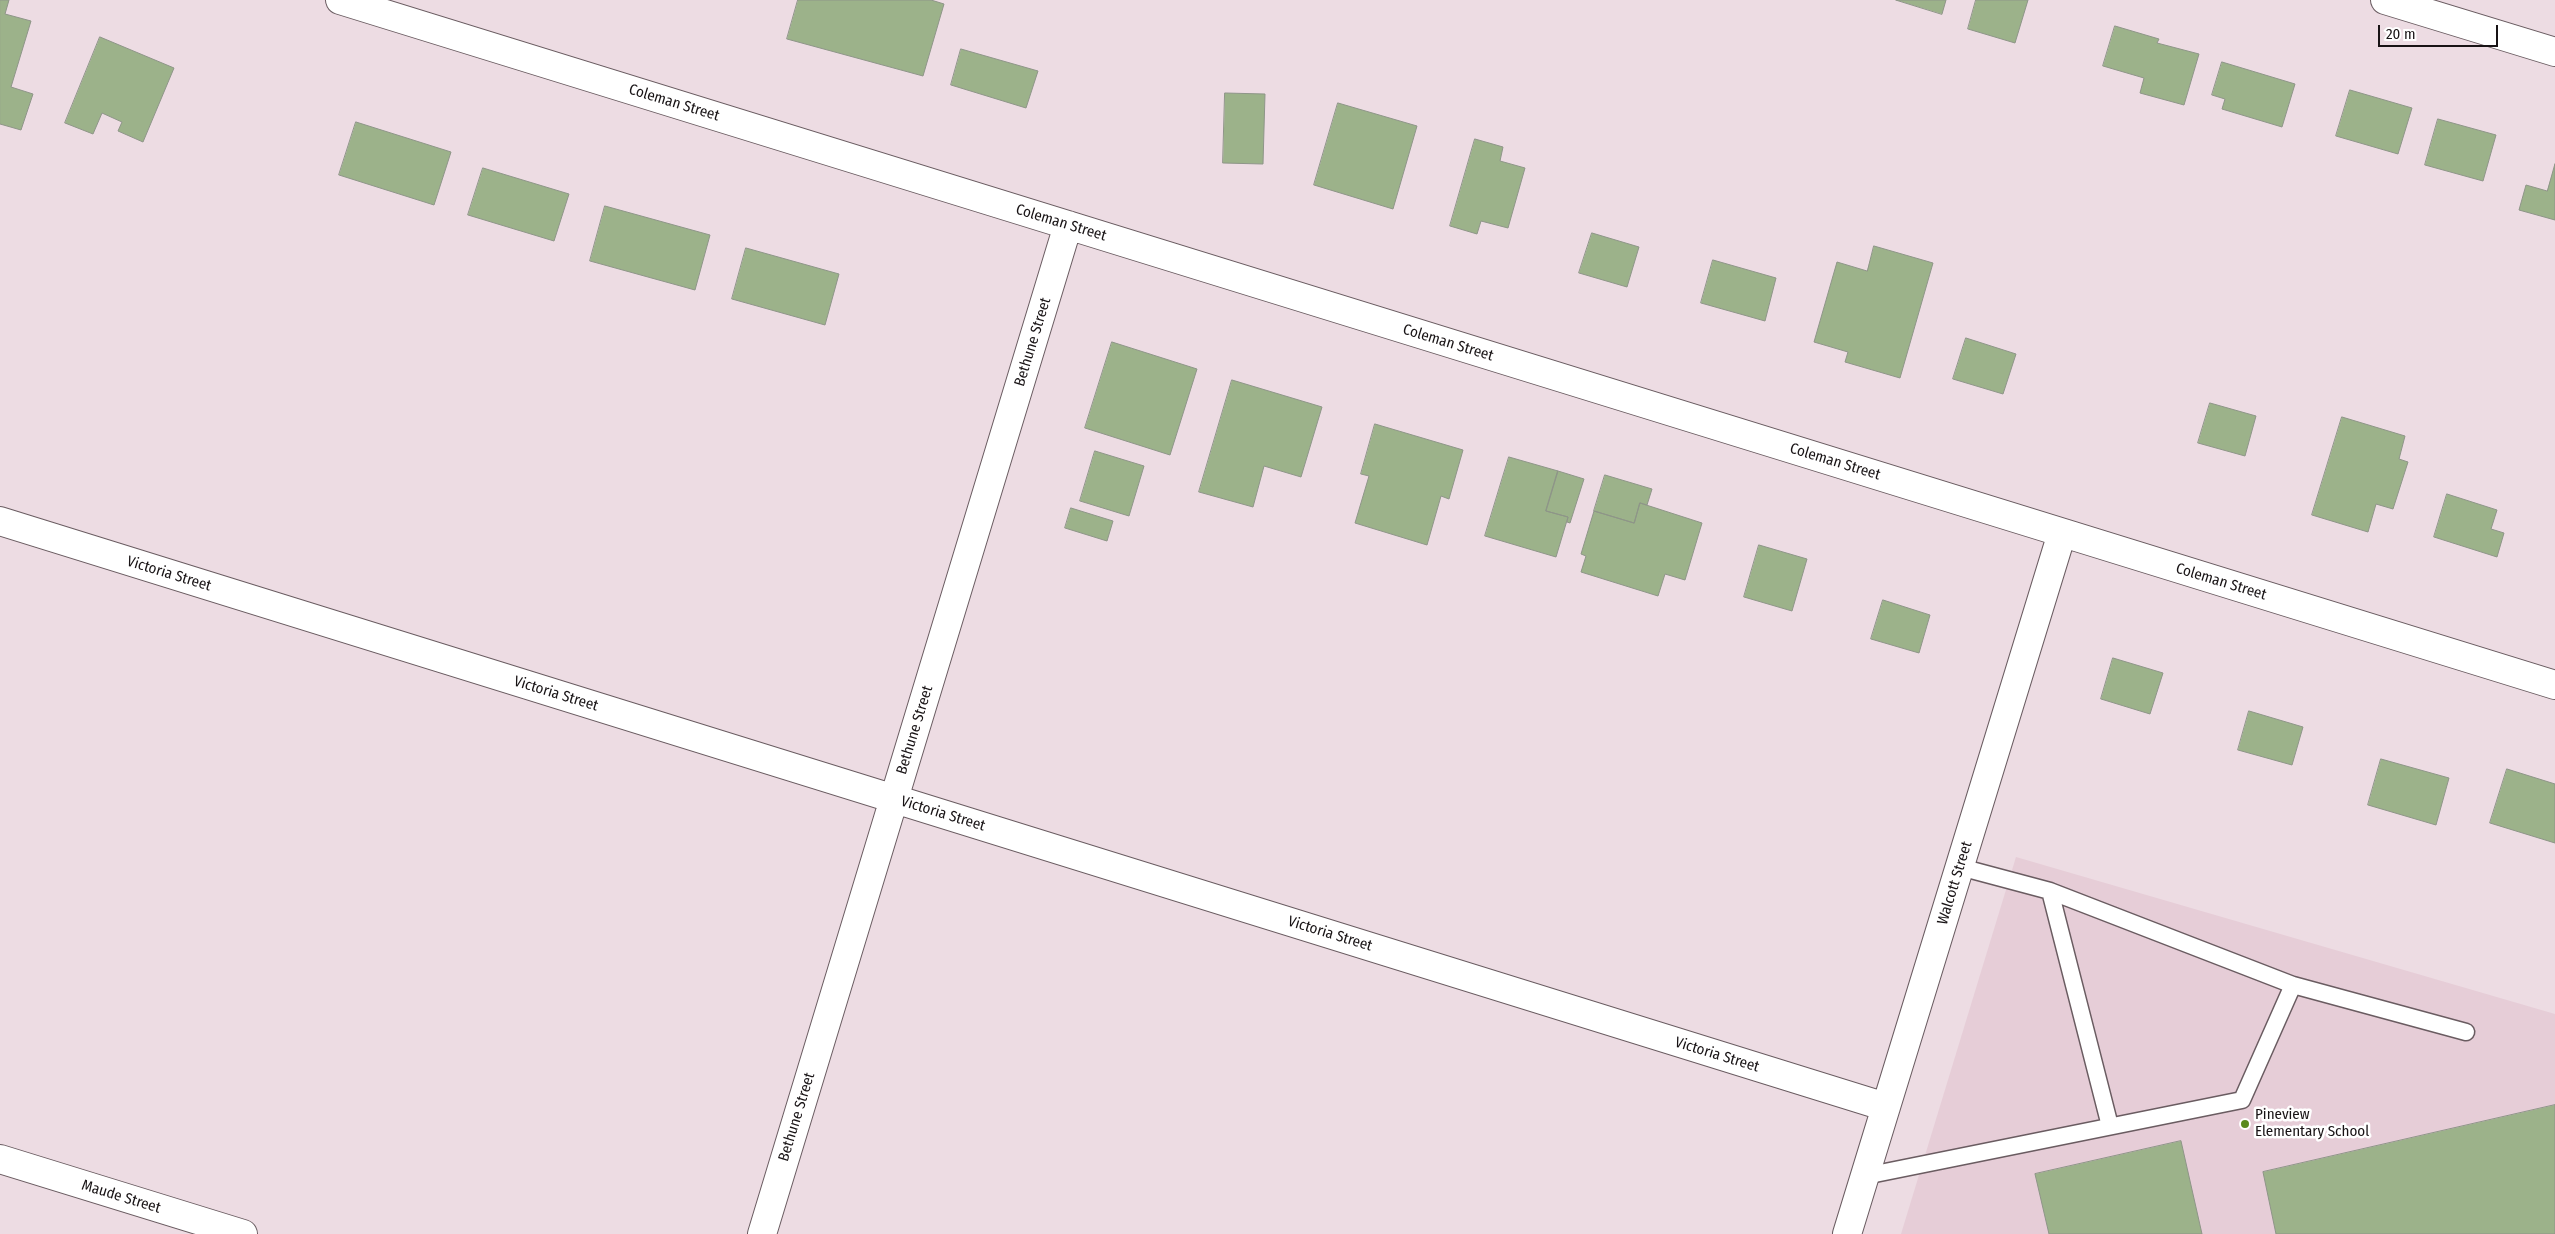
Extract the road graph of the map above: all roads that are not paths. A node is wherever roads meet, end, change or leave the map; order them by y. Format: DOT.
graph roads {
  1 [pos="340,0"];
  2 [pos="2385,0"];
  3 [pos="2555,52"];
  4 [pos="1068,225"];
  5 [pos="0,522"];
  6 [pos="2062,533"];
  7 [pos="2555,685"];
  8 [pos="894,799"];
  9 [pos="1960,868"];
  10 [pos="2050,892"];
  11 [pos="2293,985"];
  12 [pos="2466,1032"];
  13 [pos="1886,1107"];
  14 [pos="2110,1126"];
  15 [pos="0,1159"];
  16 [pos="1865,1176"];
  17 [pos="243,1234"];
  18 [pos="762,1234"];
  19 [pos="1847,1234"];
  1 -- 4 [label="street, Coleman Street"];
  2 -- 3 [label="street"];
  4 -- 6 [label="street, Coleman Street"];
  4 -- 8 [label="street, Bethune Street"];
  5 -- 8 [label="street, Victoria Street"];
  6 -- 7 [label="street, Coleman Street"];
  6 -- 9 [label="street, Walcott Street"];
  8 -- 13 [label="street, Victoria Street"];
  8 -- 18 [label="street, Bethune Street"];
  9 -- 10 [label="lane"];
  9 -- 13 [label="street, Walcott Street"];
  10 -- 11 [label="lane"];
  10 -- 14 [label="lane"];
  11 -- 12 [label="lane"];
  11 -- 14 [label="lane"];
  13 -- 16 [label="street, Walcott Street"];
  14 -- 16 [label="lane"];
  15 -- 17 [label="street, Maude Street"];
  16 -- 19 [label="street, Walcott Street"];
}
